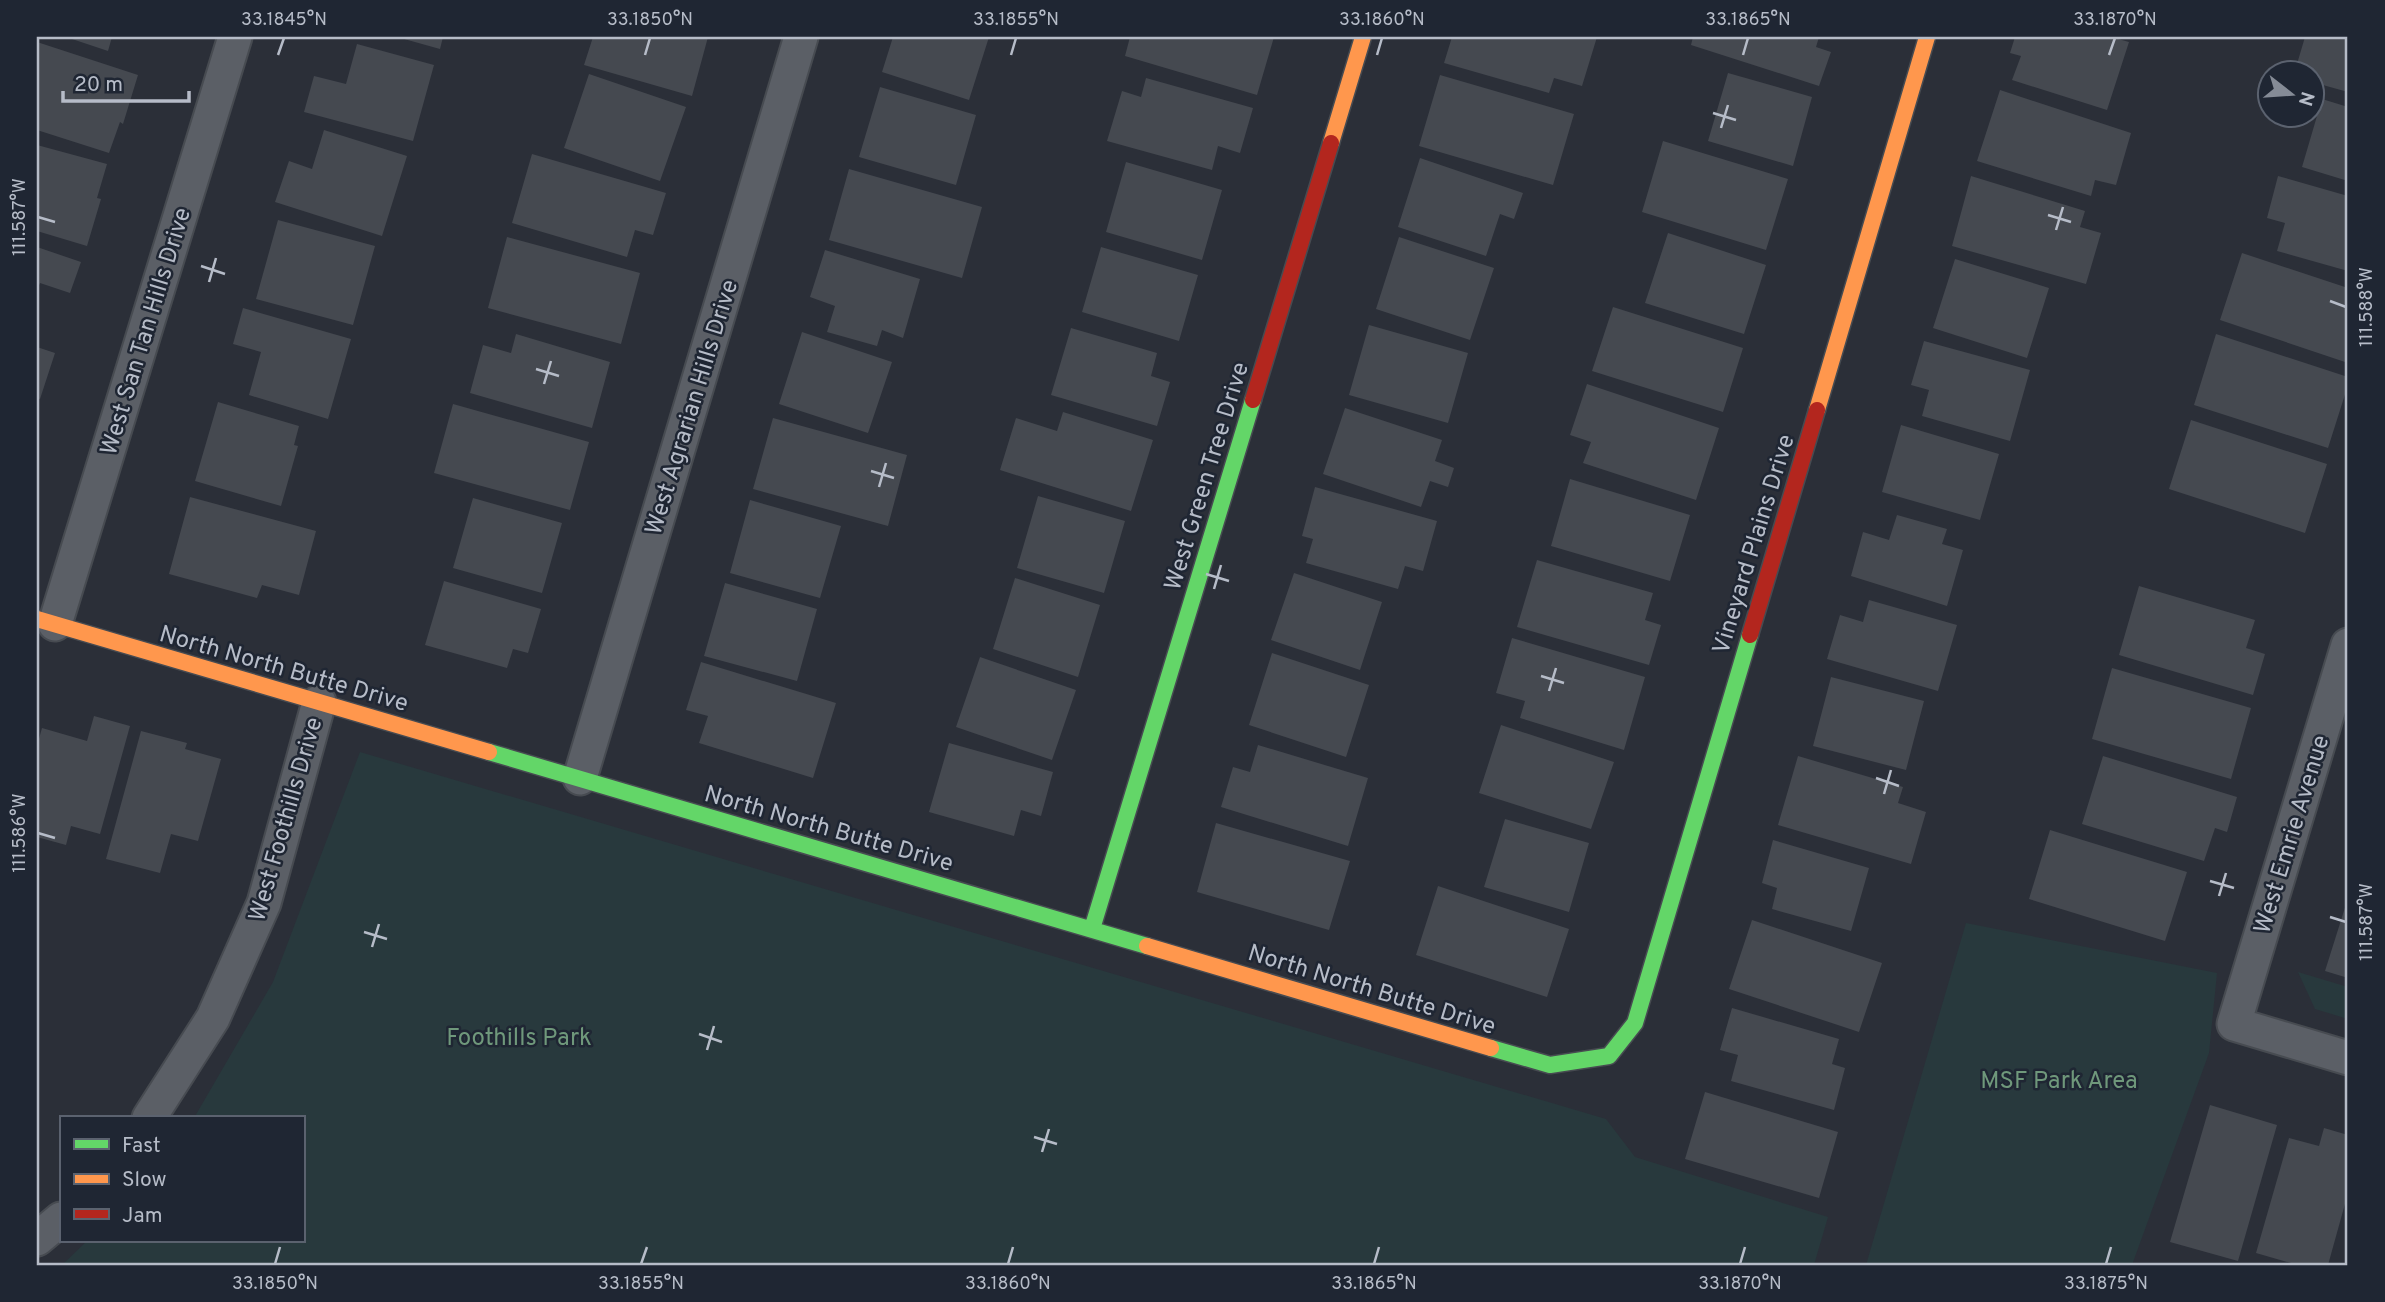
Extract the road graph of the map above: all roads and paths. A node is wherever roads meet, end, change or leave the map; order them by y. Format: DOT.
graph roads {
  1 [pos="235,37"];
  2 [pos="802,37"];
  3 [pos="1363,37"];
  4 [pos="1927,37"];
  5 [pos="46,622"];
  6 [pos="2348,645"];
  7 [pos="319,702"];
  8 [pos="580,778"];
  9 [pos="1092,929"];
  10 [pos="1609,1056"];
  11 [pos="2348,1058"];
  12 [pos="150,1116"];
  13 [pos="60,1220"];
  14 [pos="37,1239"];
  1 -- 5 [label="street, West San Tan Hills Drive"];
  2 -- 8 [label="street, West Agrarian Hills Drive"];
  3 -- 9 [label="street, West Green Tree Drive"];
  4 -- 10 [label="street, Vineyard Plains Drive"];
  5 -- 7 [label="street, North North Butte Drive"];
  6 -- 11 [label="street, West Emrie Avenue"];
  7 -- 8 [label="street, North North Butte Drive"];
  7 -- 12 [label="street, West Foothills Drive"];
  8 -- 9 [label="street, North North Butte Drive"];
  9 -- 10 [label="street, North North Butte Drive"];
  13 -- 14 [label="street"];
}
